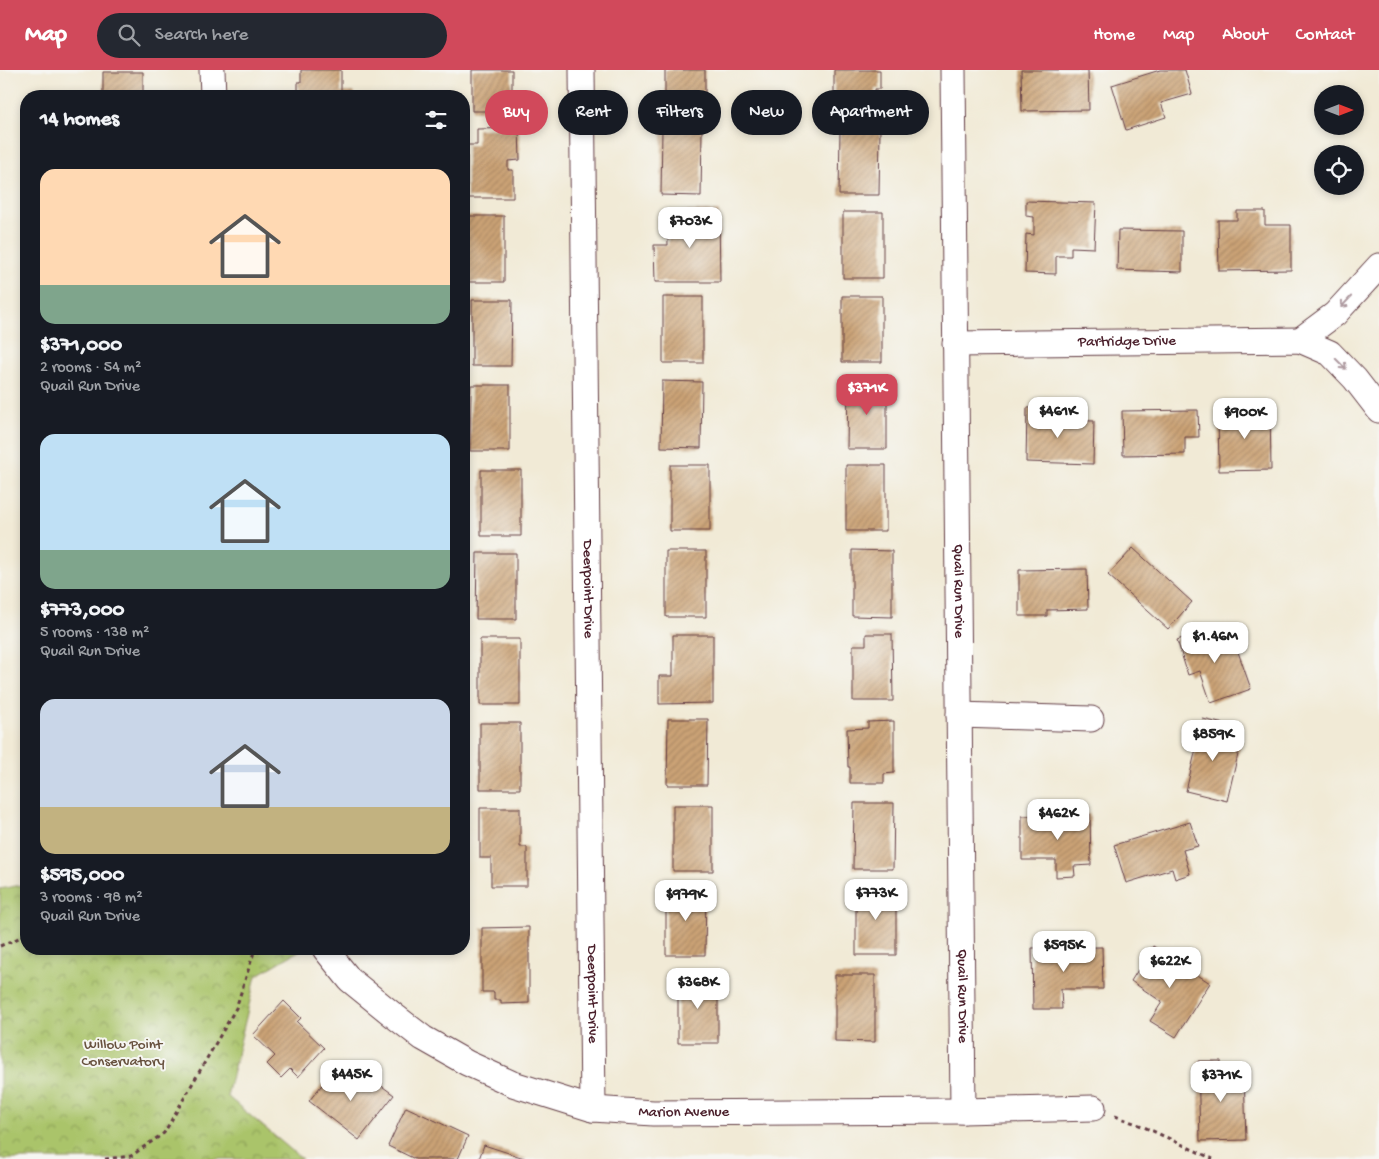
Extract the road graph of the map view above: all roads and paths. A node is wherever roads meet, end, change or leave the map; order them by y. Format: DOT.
graph roads {
  1 [pos="212,70"];
  2 [pos="582,70"];
  3 [pos="952,70"];
  4 [pos="213,90"];
  5 [pos="1379,266"];
  6 [pos="1300,340"];
  7 [pos="955,344"];
  8 [pos="1379,410"];
  9 [pos="959,714"];
  10 [pos="1091,719"];
  11 [pos="20,938"];
  12 [pos="0,946"];
  13 [pos="253,955"];
  14 [pos="330,955"];
  15 [pos="592,1108"];
  16 [pos="1093,1108"];
  17 [pos="963,1111"];
  18 [pos="104,1159"];
  19 [pos="1213,1159"];
  1 -- 4 [label="street"];
  2 -- 15 [label="street, Deerpoint Drive"];
  3 -- 7 [label="street, Quail Run Drive"];
  5 -- 6 [label="street, one-way"];
  6 -- 7 [label="street, Partridge Drive"];
  6 -- 8 [label="street, one-way"];
  7 -- 9 [label="street, Quail Run Drive"];
  9 -- 10 [label="street"];
  9 -- 17 [label="street, Quail Run Drive"];
  11 -- 12 [label="path"];
  13 -- 18 [label="path"];
  14 -- 15 [label="street, Marion Avenue"];
  15 -- 17 [label="street, Marion Avenue"];
  16 -- 17 [label="street, Marion Avenue"];
  16 -- 19 [label="path"];
}
